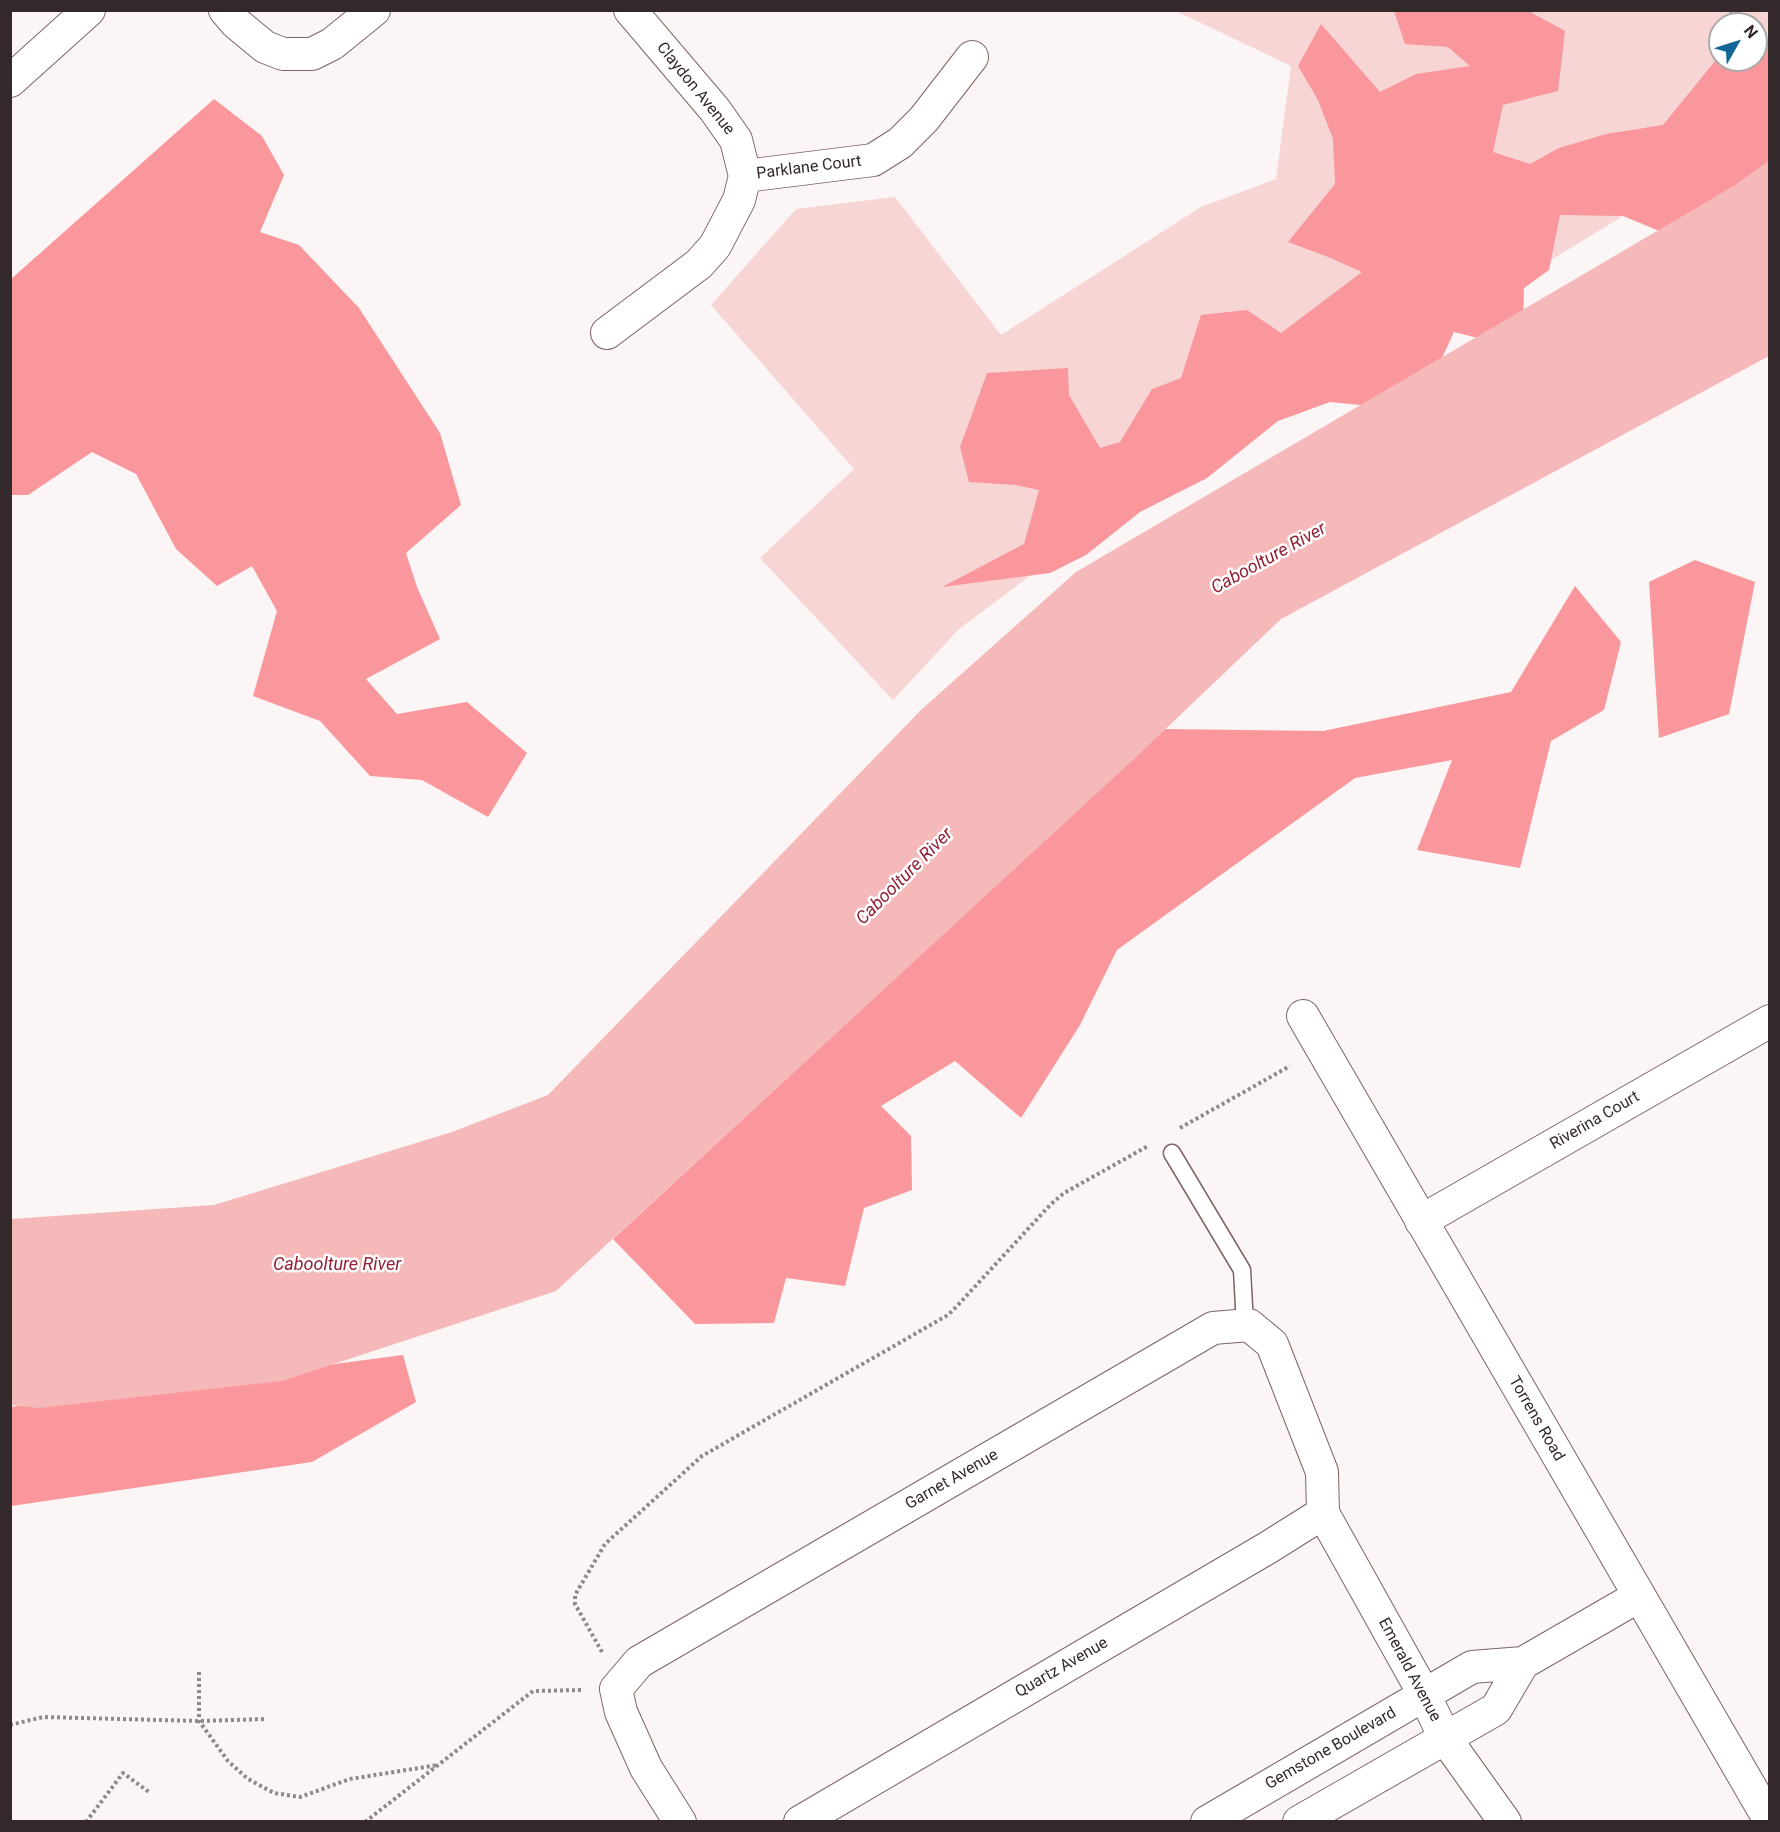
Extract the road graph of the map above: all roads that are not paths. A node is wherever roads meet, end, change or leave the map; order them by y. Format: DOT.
graph roads {
  1 [pos="89,10"];
  2 [pos="225,10"];
  3 [pos="374,10"];
  4 [pos="630,10"];
  5 [pos="972,57"];
  6 [pos="10,81"];
  7 [pos="746,176"];
  8 [pos="607,333"];
  9 [pos="1303,1016"];
  10 [pos="1770,1021"];
  11 [pos="1172,1153"];
  12 [pos="1421,1221"];
  13 [pos="1245,1325"];
  14 [pos="1323,1513"];
  15 [pos="1639,1596"];
  16 [pos="1523,1663"];
  17 [pos="1424,1694"];
  18 [pos="1445,1738"];
  19 [pos="680,1821"];
  20 [pos="800,1821"];
  21 [pos="1208,1821"];
  22 [pos="1299,1821"];
  23 [pos="1505,1821"];
  24 [pos="1770,1821"];
  1 -- 6 [label="street"];
  2 -- 3 [label="street"];
  4 -- 7 [label="street, Claydon Avenue"];
  5 -- 7 [label="street, Parklane Court"];
  7 -- 8 [label="street"];
  9 -- 12 [label="street, Torrens Road"];
  10 -- 12 [label="street, Riverina Court"];
  11 -- 13 [label="lane"];
  12 -- 15 [label="street, Torrens Road"];
  13 -- 14 [label="street"];
  13 -- 19 [label="street, Garnet Avenue"];
  14 -- 17 [label="street, Emerald Avenue"];
  14 -- 20 [label="street, Quartz Avenue"];
  15 -- 16 [label="street, Gemstone Boulevard"];
  15 -- 24 [label="street, Torrens Road"];
  16 -- 17 [label="street, Gemstone Boulevard"];
  16 -- 18 [label="street, Gemstone Boulevard"];
  17 -- 18 [label="street, Emerald Avenue"];
  17 -- 21 [label="street, Gemstone Boulevard"];
  18 -- 22 [label="street, Gemstone Boulevard"];
  18 -- 23 [label="street, Emerald Avenue"];
}
